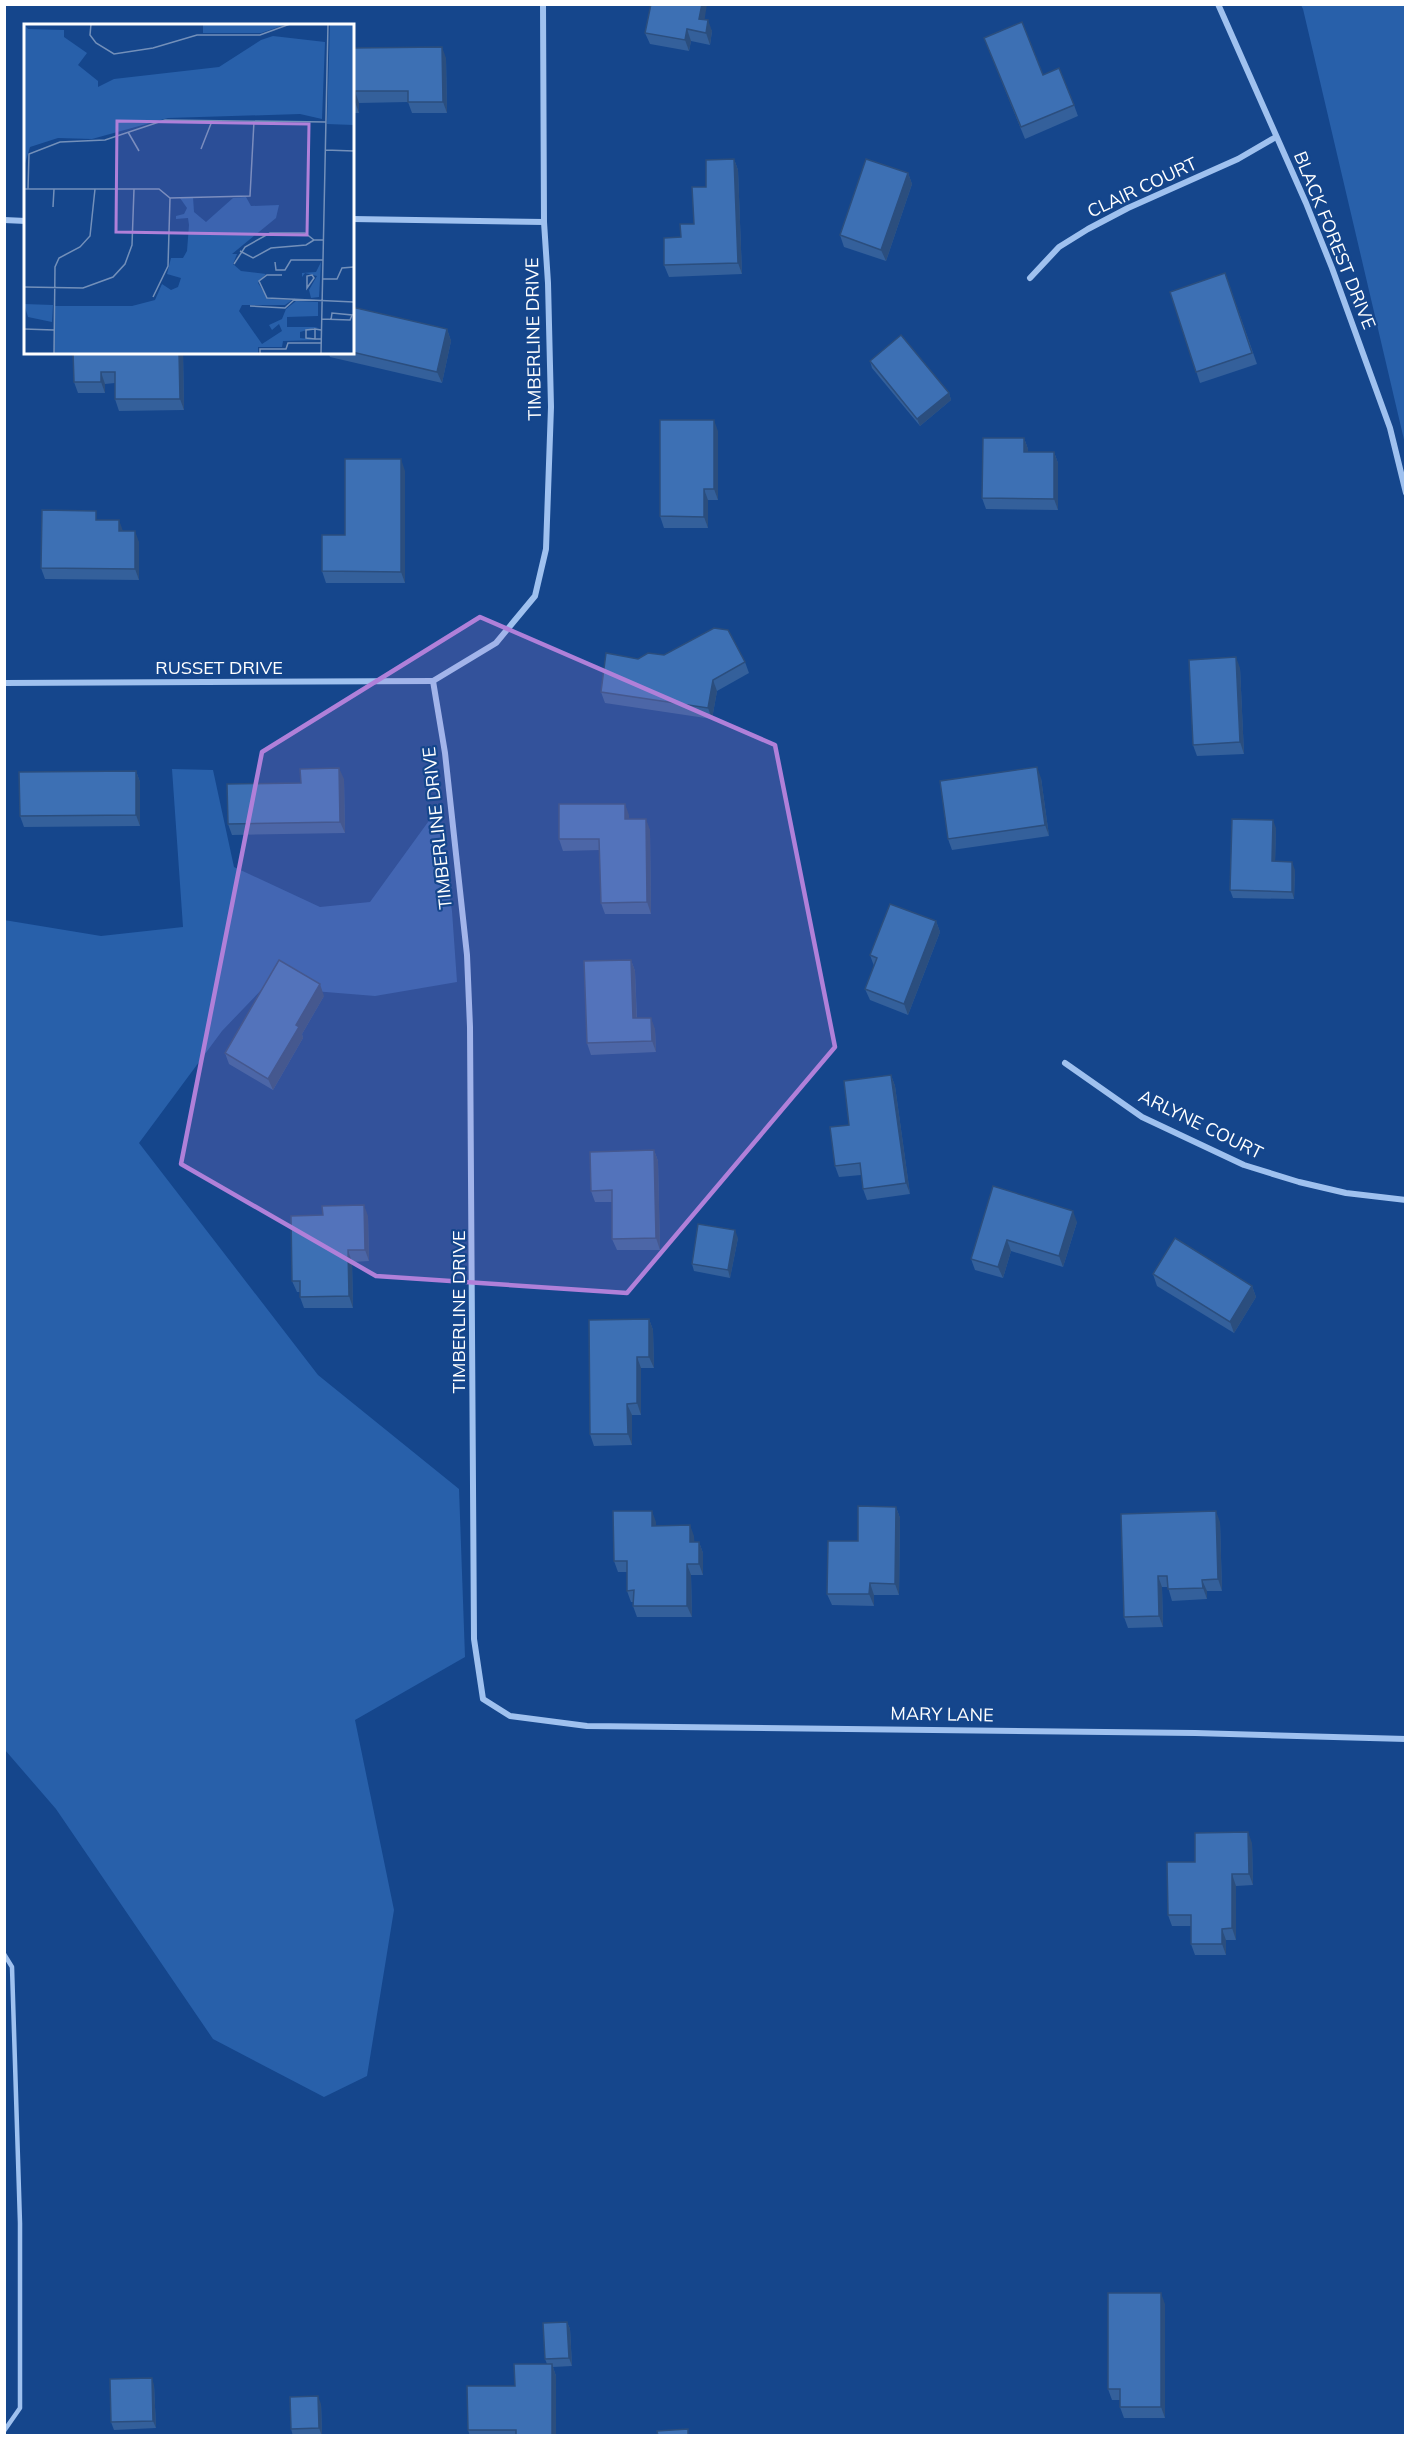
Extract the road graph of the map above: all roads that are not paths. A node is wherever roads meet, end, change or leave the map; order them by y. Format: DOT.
graph roads {
  1 [pos="543,4"];
  2 [pos="1218,4"];
  3 [pos="1276,137"];
  4 [pos="354,219"];
  5 [pos="4,220"];
  6 [pos="24,221"];
  7 [pos="544,222"];
  8 [pos="1030,278"];
  9 [pos="1406,493"];
  10 [pos="433,681"];
  11 [pos="4,683"];
  12 [pos="1065,1063"];
  13 [pos="1406,1200"];
  14 [pos="483,1699"];
  15 [pos="1406,1739"];
  16 [pos="4,1954"];
  17 [pos="4,2431"];
  1 -- 7 [label="street, TIMBERLINE DRIVE"];
  2 -- 3 [label="street, BLACK FOREST DRIVE"];
  3 -- 8 [label="street, CLAIR COURT"];
  3 -- 9 [label="street, BLACK FOREST DRIVE"];
  4 -- 7 [label="street"];
  5 -- 6 [label="street"];
  7 -- 10 [label="street, TIMBERLINE DRIVE"];
  10 -- 11 [label="street, RUSSET DRIVE"];
  10 -- 14 [label="street, TIMBERLINE DRIVE"];
  12 -- 13 [label="street, ARLYNE COURT"];
  14 -- 15 [label="street, MARY LANE"];
  16 -- 17 [label="lane"];
}
